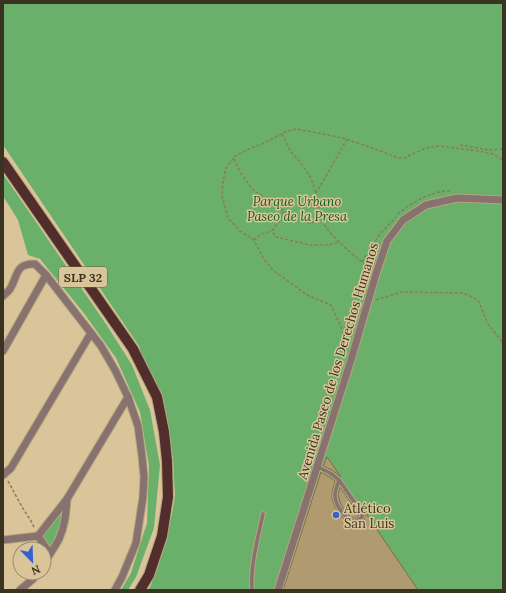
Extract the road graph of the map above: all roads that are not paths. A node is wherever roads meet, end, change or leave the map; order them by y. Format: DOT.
graph roads {
  1 [pos="3,162"];
  2 [pos="503,200"];
  3 [pos="46,275"];
  4 [pos="3,296"];
  5 [pos="91,333"];
  6 [pos="4,347"];
  7 [pos="128,397"];
  8 [pos="318,467"];
  9 [pos="4,475"];
  10 [pos="339,480"];
  11 [pos="67,499"];
  12 [pos="263,514"];
  13 [pos="38,536"];
  14 [pos="3,540"];
  15 [pos="41,541"];
  16 [pos="52,551"];
  17 [pos="31,581"];
  18 [pos="20,590"];
  19 [pos="115,590"];
  20 [pos="140,590"];
  21 [pos="252,590"];
  22 [pos="278,590"];
  1 -- 20 [label="main road, SLP 32"];
  2 -- 8 [label="street, Avenida Paseo de los Derechos Humanos"];
  3 -- 4 [label="street"];
  3 -- 5 [label="street"];
  3 -- 6 [label="street"];
  5 -- 7 [label="street"];
  5 -- 9 [label="street"];
  7 -- 11 [label="street"];
  7 -- 19 [label="street"];
  8 -- 10 [label="lane"];
  8 -- 22 [label="street, Avenida Paseo de los Derechos Humanos"];
  10 -- 10 [label="lane"];
  11 -- 13 [label="street"];
  11 -- 16 [label="street"];
  12 -- 21 [label="lane"];
  13 -- 14 [label="street"];
  13 -- 15 [label="street"];
  17 -- 18 [label="street"];
}
